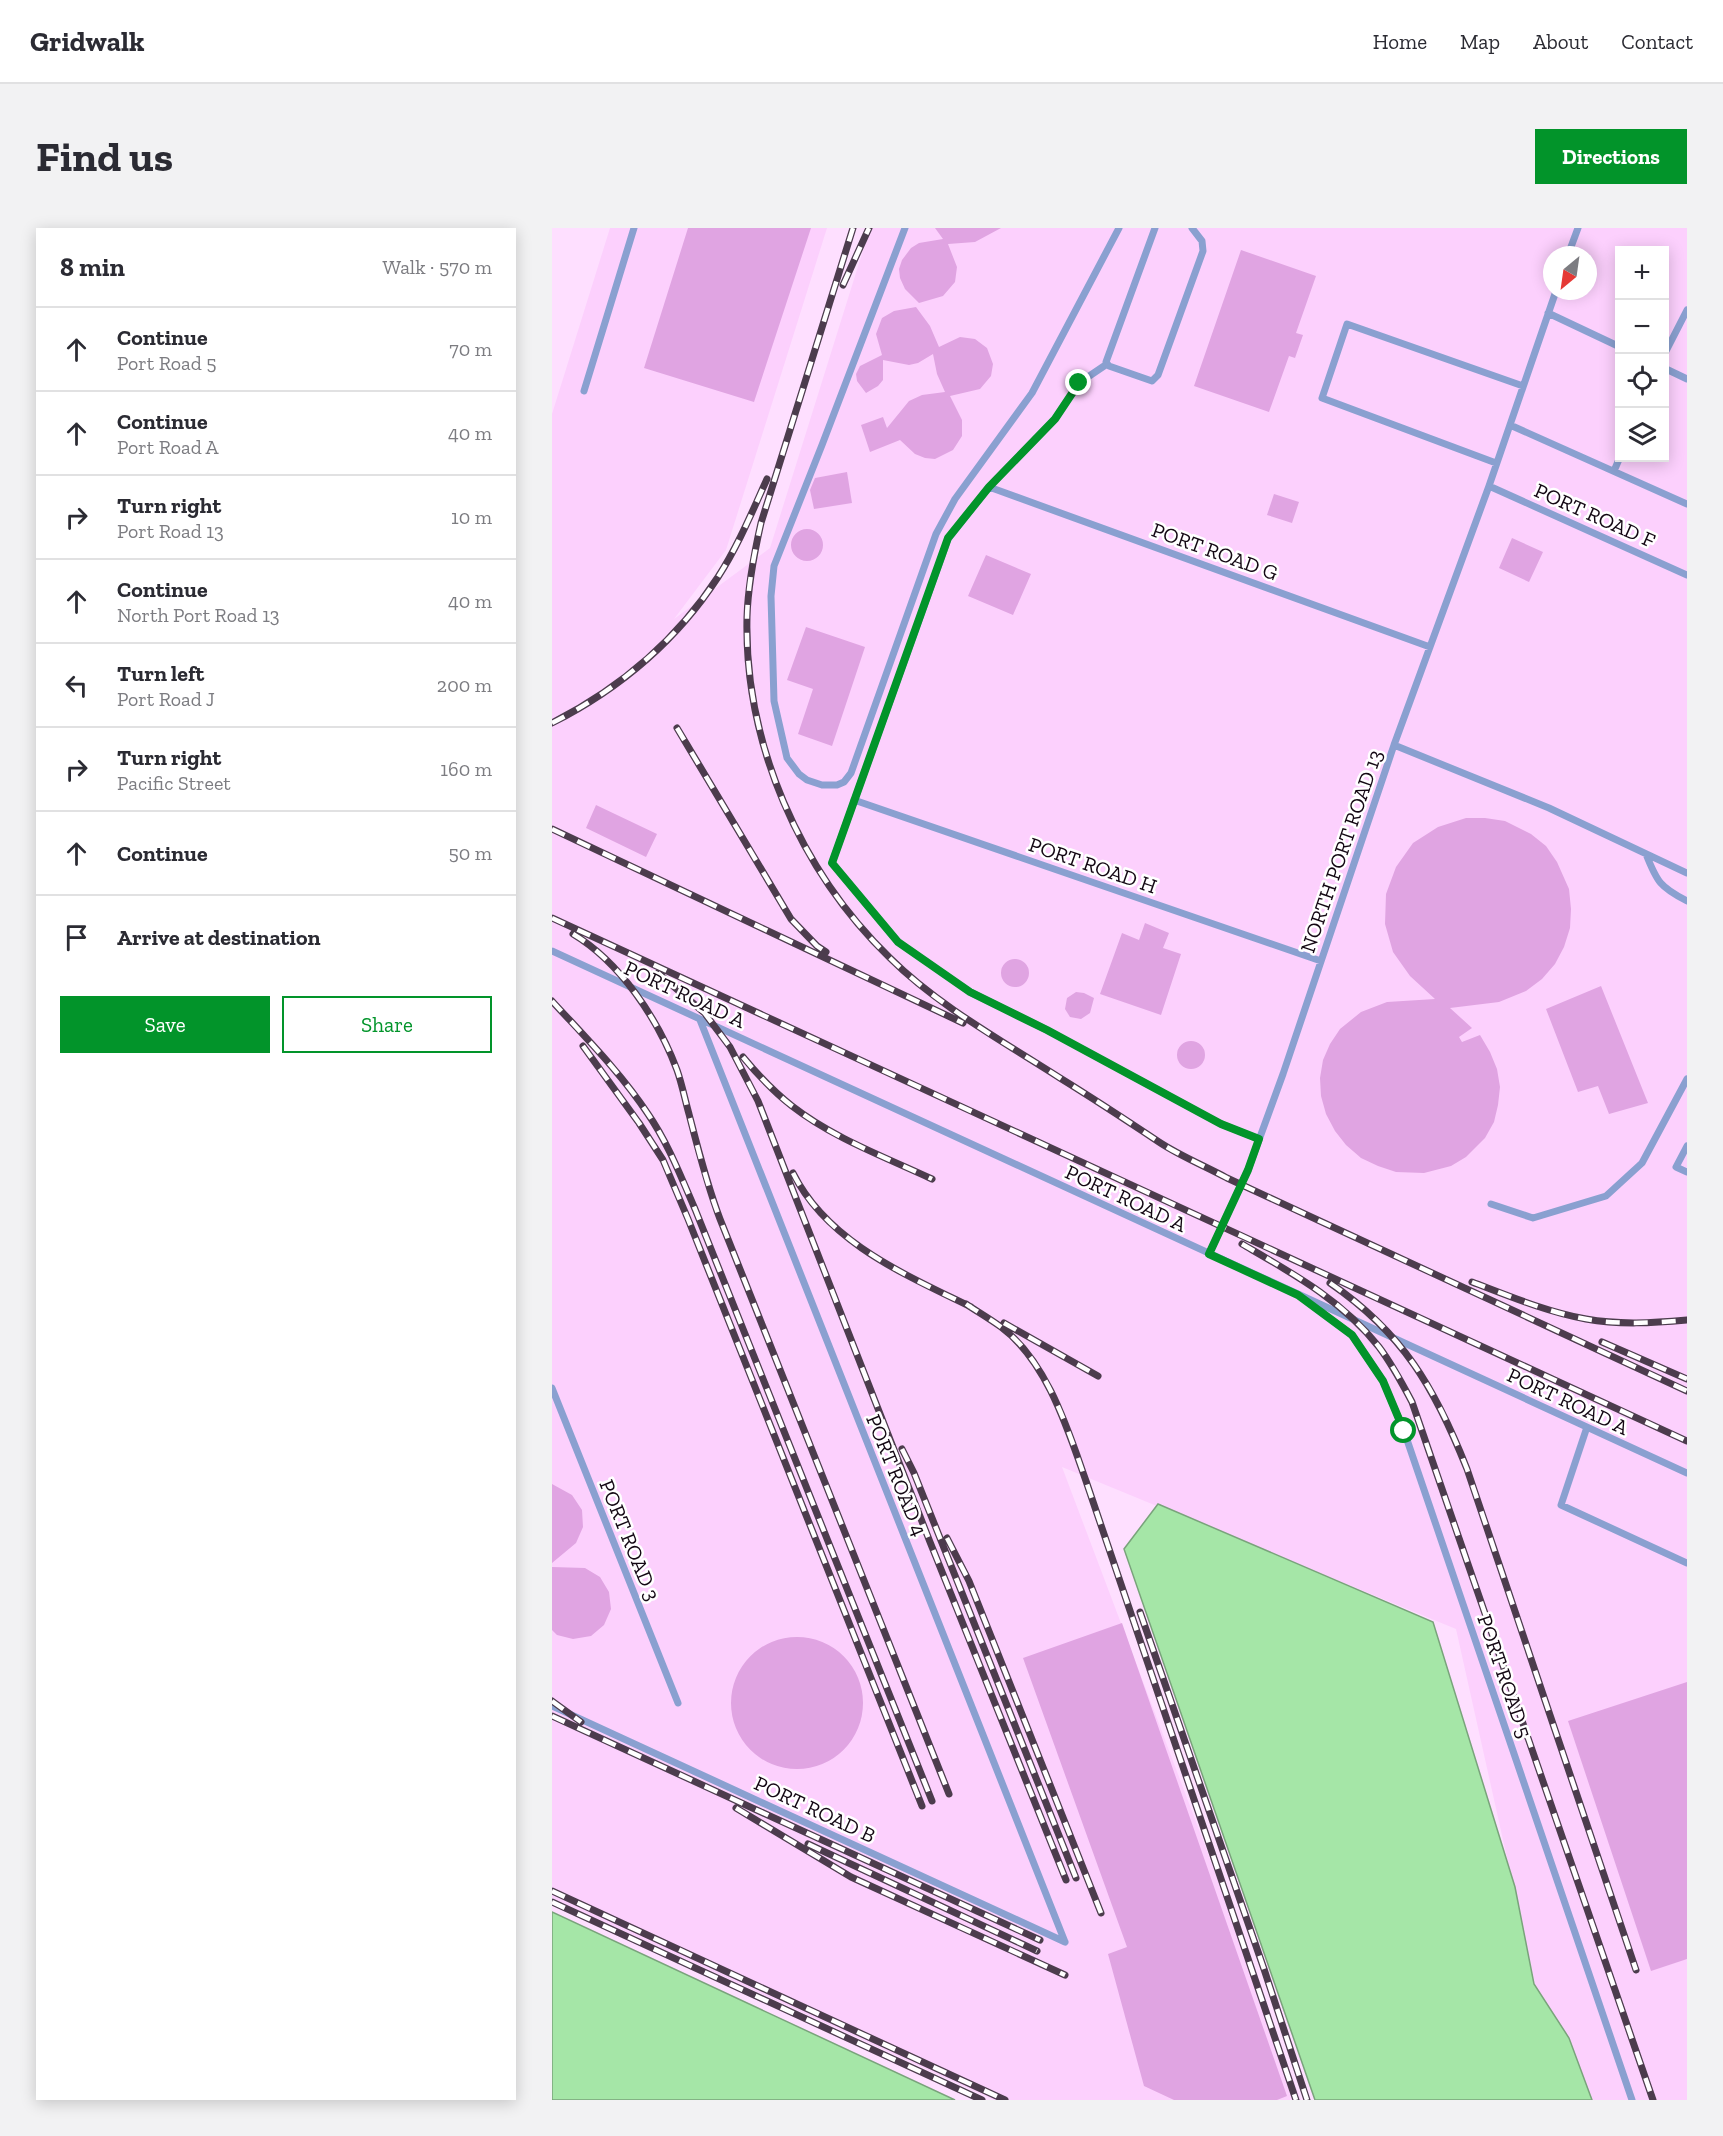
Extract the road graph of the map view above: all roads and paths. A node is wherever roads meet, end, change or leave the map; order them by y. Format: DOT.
graph roads {
  1 [pos="634,228"];
  2 [pos="905,228"];
  3 [pos="1119,228"];
  4 [pos="1155,228"];
  5 [pos="1192,228"];
  6 [pos="1578,228"];
  7 [pos="1571,246"];
  8 [pos="1553,300"];
  9 [pos="1687,310"];
  10 [pos="1548,313"];
  11 [pos="1615,345"];
  12 [pos="1665,354"];
  13 [pos="1107,364"];
  14 [pos="1669,370"];
  15 [pos="1687,379"];
  16 [pos="1523,386"];
  17 [pos="584,391"];
  18 [pos="1510,425"];
  19 [pos="1618,462"];
  20 [pos="1496,463"];
  21 [pos="1614,471"];
  22 [pos="1489,486"];
  23 [pos="989,487"];
  24 [pos="1687,504"];
  25 [pos="1687,575"];
  26 [pos="1430,647"];
  27 [pos="1394,745"];
  28 [pos="854,800"];
  29 [pos="1646,854"];
  30 [pos="1687,873"];
  31 [pos="1687,901"];
  32 [pos="552,951"];
  33 [pos="1321,961"];
  34 [pos="699,1020"];
  35 [pos="1687,1079"];
  36 [pos="1259,1139"];
  37 [pos="1687,1146"];
  38 [pos="1687,1172"];
  39 [pos="1491,1204"];
  40 [pos="1209,1254"];
  41 [pos="1298,1295"];
  42 [pos="552,1388"];
  43 [pos="1587,1427"];
  44 [pos="1687,1473"];
  45 [pos="1687,1563"];
  46 [pos="678,1703"];
  47 [pos="552,1706"];
  48 [pos="1065,1942"];
  49 [pos="1632,2100"];
  1 -- 17 [label="lane"];
  2 -- 3 [label="lane"];
  4 -- 13 [label="lane"];
  5 -- 13 [label="lane"];
  6 -- 7 [label="lane"];
  8 -- 10 [label="lane, NORTH PORT ROAD 13"];
  9 -- 12 [label="lane"];
  10 -- 11 [label="lane"];
  10 -- 16 [label="lane, NORTH PORT ROAD 13"];
  13 -- 23 [label="lane"];
  14 -- 15 [label="lane"];
  16 -- 18 [label="lane, NORTH PORT ROAD 13"];
  16 -- 20 [label="lane"];
  18 -- 20 [label="lane, NORTH PORT ROAD 13"];
  18 -- 21 [label="lane"];
  19 -- 21 [label="lane"];
  20 -- 22 [label="lane, NORTH PORT ROAD 13"];
  21 -- 24 [label="lane"];
  22 -- 25 [label="lane, PORT ROAD F"];
  22 -- 26 [label="lane, NORTH PORT ROAD 13"];
  23 -- 26 [label="lane, PORT ROAD G"];
  23 -- 28 [label="lane"];
  26 -- 27 [label="lane, NORTH PORT ROAD 13"];
  27 -- 29 [label="lane"];
  27 -- 33 [label="lane, NORTH PORT ROAD 13"];
  28 -- 33 [label="lane, PORT ROAD H"];
  28 -- 36 [label="lane"];
  29 -- 30 [label="lane"];
  29 -- 31 [label="lane"];
  32 -- 34 [label="lane, PORT ROAD A"];
  33 -- 36 [label="lane, NORTH PORT ROAD 13"];
  34 -- 40 [label="lane, PORT ROAD A"];
  34 -- 48 [label="lane, PORT ROAD 4"];
  35 -- 39 [label="lane"];
  36 -- 40 [label="lane, NORTH PORT ROAD 13"];
  37 -- 38 [label="lane"];
  40 -- 41 [label="lane, PORT ROAD A"];
  41 -- 43 [label="lane, PORT ROAD A"];
  41 -- 49 [label="lane, PORT ROAD 5"];
  42 -- 46 [label="lane, PORT ROAD 3"];
  43 -- 44 [label="lane, PORT ROAD A"];
  43 -- 45 [label="lane"];
  47 -- 48 [label="lane, PORT ROAD B"];
}
